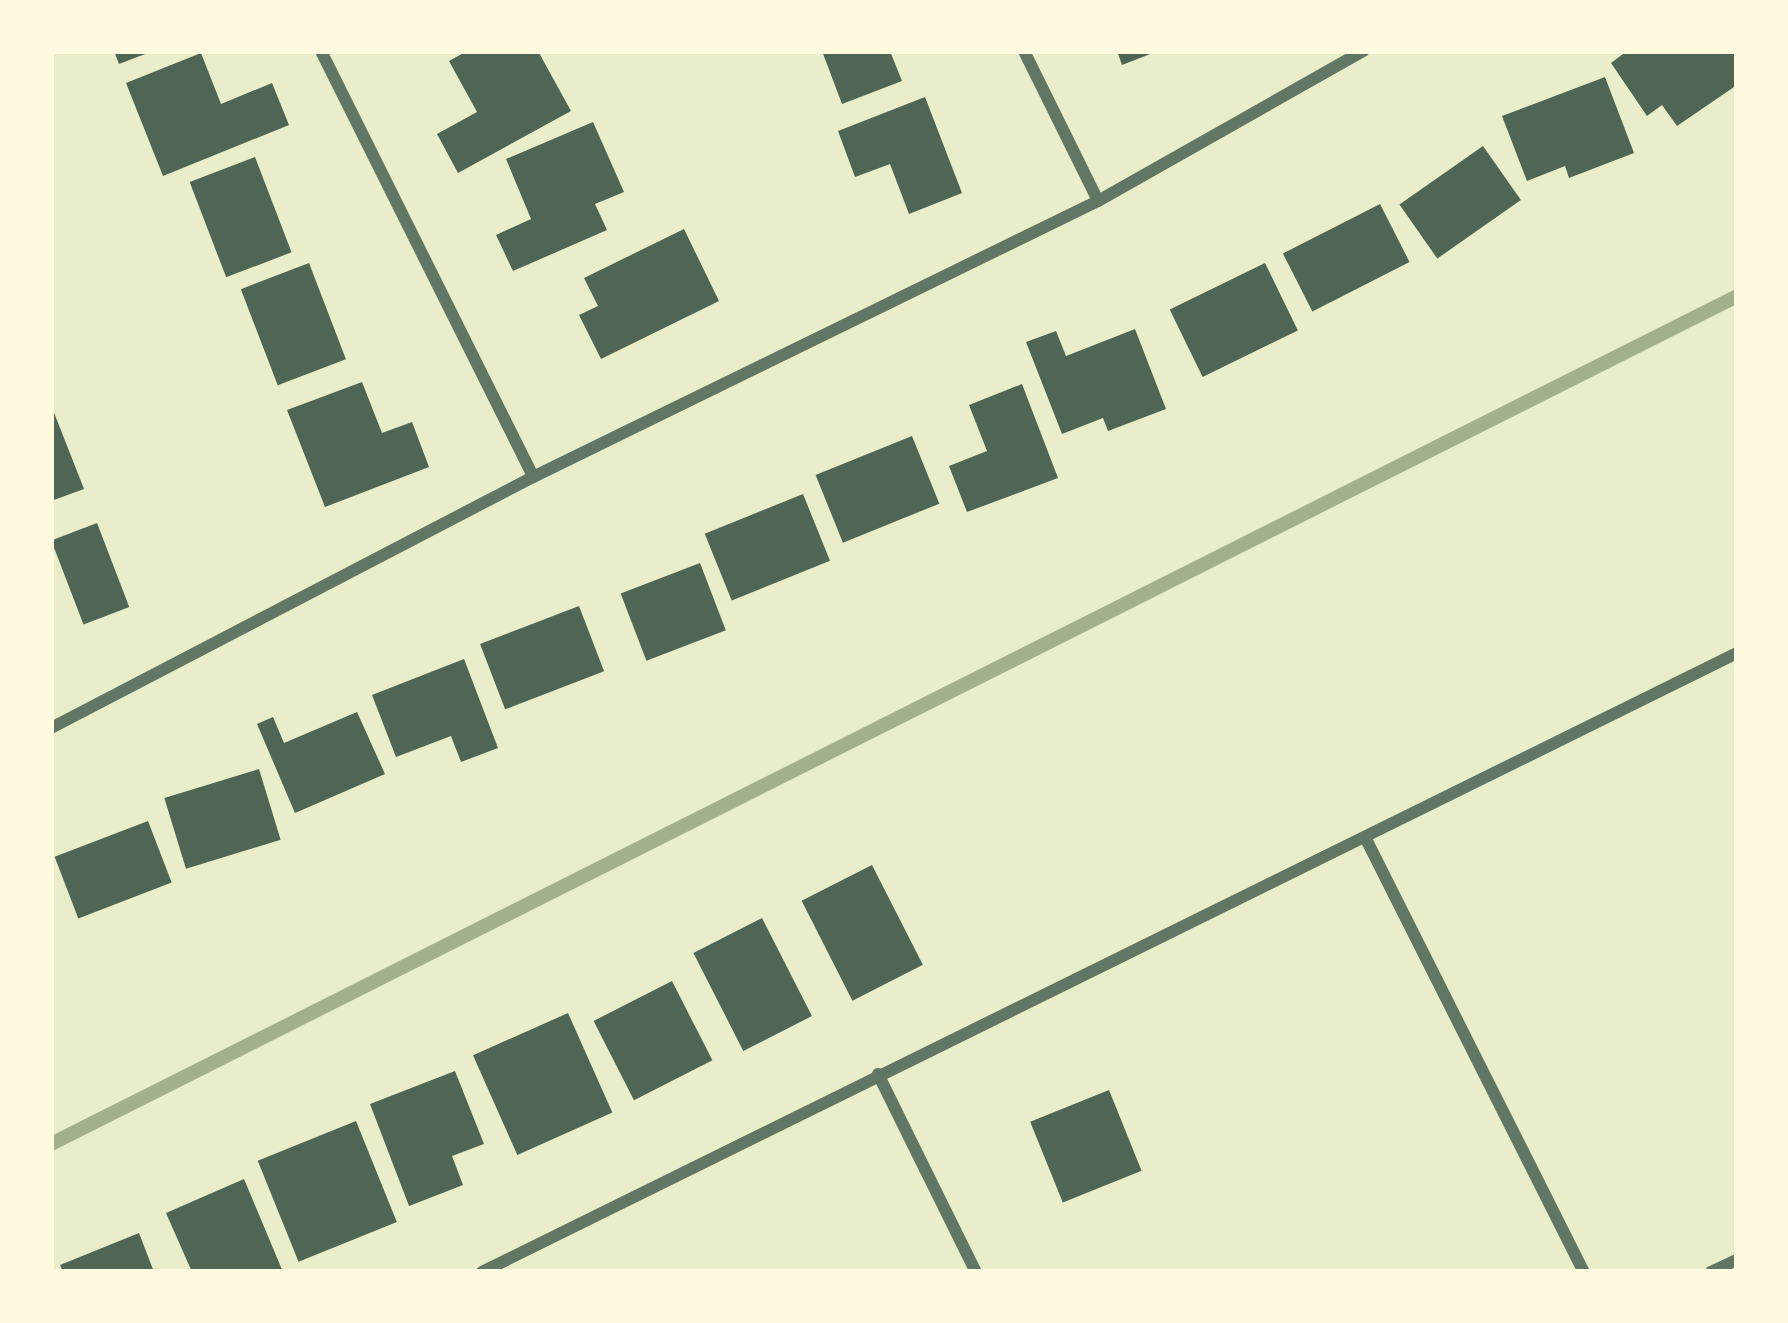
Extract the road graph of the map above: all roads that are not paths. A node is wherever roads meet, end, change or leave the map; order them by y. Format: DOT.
graph roads {
  1 [pos="321,51"];
  2 [pos="1024,51"];
  3 [pos="1363,51"];
  4 [pos="1098,201"];
  5 [pos="533,477"];
  6 [pos="1737,653"];
  7 [pos="51,728"];
  8 [pos="1366,839"];
  9 [pos="878,1074"];
  10 [pos="1737,1260"];
  11 [pos="482,1272"];
  12 [pos="976,1272"];
  13 [pos="1583,1272"];
  14 [pos="1711,1272"];
  1 -- 5 [label="street"];
  2 -- 4 [label="street"];
  3 -- 4 [label="street"];
  4 -- 5 [label="street"];
  5 -- 7 [label="street"];
  6 -- 8 [label="street"];
  8 -- 9 [label="street"];
  8 -- 13 [label="street"];
  9 -- 11 [label="street"];
  9 -- 12 [label="street"];
  10 -- 14 [label="street"];
}
